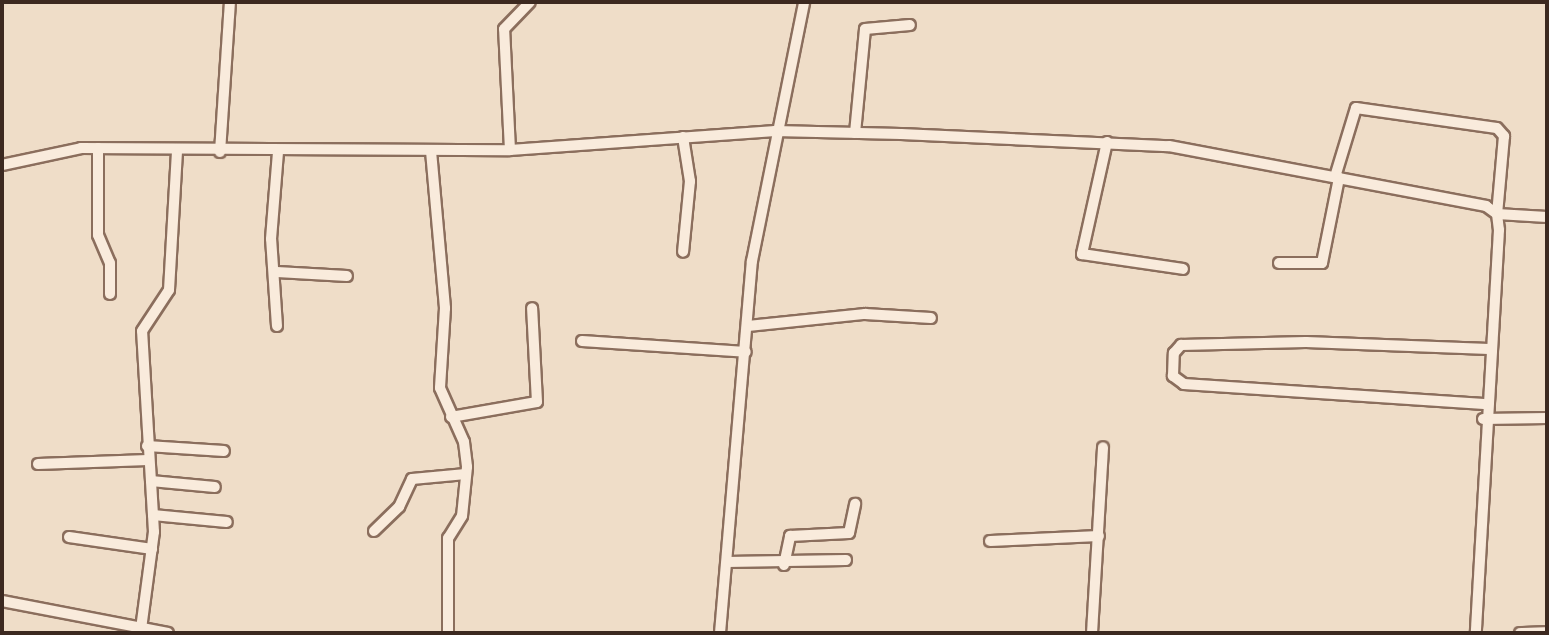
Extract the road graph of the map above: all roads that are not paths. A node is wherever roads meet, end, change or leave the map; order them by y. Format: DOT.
graph roads {
  1 [pos="230,2"];
  2 [pos="530,2"];
  3 [pos="804,2"];
  4 [pos="910,25"];
  5 [pos="775,131"];
  6 [pos="855,133"];
  7 [pos="683,137"];
  8 [pos="1107,142"];
  9 [pos="98,148"];
  10 [pos="510,150"];
  11 [pos="177,151"];
  12 [pos="431,151"];
  13 [pos="220,152"];
  14 [pos="278,152"];
  15 [pos="2,165"];
  16 [pos="1337,178"];
  17 [pos="1497,214"];
  18 [pos="1547,217"];
  19 [pos="683,252"];
  20 [pos="1279,263"];
  21 [pos="1183,269"];
  22 [pos="277,272"];
  23 [pos="347,276"];
  24 [pos="110,294"];
  25 [pos="532,308"];
  26 [pos="931,318"];
  27 [pos="277,326"];
  28 [pos="748,326"];
  29 [pos="582,341"];
  30 [pos="1489,349"];
  31 [pos="746,352"];
  32 [pos="1484,404"];
  33 [pos="451,417"];
  34 [pos="1547,418"];
  35 [pos="1483,419"];
  36 [pos="147,446"];
  37 [pos="1103,447"];
  38 [pos="224,451"];
  39 [pos="148,460"];
  40 [pos="38,464"];
  41 [pos="466,474"];
  42 [pos="151,481"];
  43 [pos="215,487"];
  44 [pos="855,504"];
  45 [pos="153,515"];
  46 [pos="227,522"];
  47 [pos="374,531"];
  48 [pos="1099,536"];
  49 [pos="69,537"];
  50 [pos="990,541"];
  51 [pos="152,549"];
  52 [pos="846,560"];
  53 [pos="727,562"];
  54 [pos="784,565"];
  55 [pos="2,601"];
  56 [pos="141,629"];
  57 [pos="1547,632"];
  58 [pos="168,633"];
  59 [pos="448,633"];
  60 [pos="720,633"];
  61 [pos="1092,633"];
  62 [pos="1476,633"];
  63 [pos="1520,633"];
  1 -- 13 [label="street"];
  2 -- 10 [label="street"];
  3 -- 5 [label="street"];
  4 -- 6 [label="street"];
  5 -- 6 [label="street"];
  5 -- 7 [label="street"];
  5 -- 28 [label="street"];
  6 -- 8 [label="street"];
  7 -- 10 [label="street"];
  7 -- 19 [label="street"];
  8 -- 16 [label="street"];
  8 -- 21 [label="street"];
  9 -- 11 [label="street"];
  9 -- 15 [label="street"];
  9 -- 24 [label="street"];
  10 -- 12 [label="street"];
  11 -- 13 [label="street"];
  11 -- 36 [label="street"];
  12 -- 14 [label="street"];
  12 -- 33 [label="street"];
  13 -- 14 [label="street"];
  14 -- 22 [label="street"];
  16 -- 17 [label="street"];
  16 -- 17 [label="street"];
  16 -- 20 [label="street"];
  17 -- 18 [label="street"];
  17 -- 30 [label="street"];
  22 -- 23 [label="street"];
  22 -- 27 [label="street"];
  25 -- 33 [label="street"];
  26 -- 28 [label="street"];
  28 -- 31 [label="street"];
  29 -- 31 [label="street"];
  30 -- 32 [label="street"];
  30 -- 32 [label="street"];
  31 -- 53 [label="street"];
  32 -- 35 [label="street"];
  33 -- 41 [label="street"];
  34 -- 35 [label="street"];
  35 -- 62 [label="street"];
  36 -- 38 [label="street"];
  36 -- 39 [label="street"];
  37 -- 48 [label="street"];
  39 -- 40 [label="street"];
  39 -- 42 [label="street"];
  41 -- 47 [label="street"];
  41 -- 59 [label="street"];
  42 -- 43 [label="street"];
  42 -- 45 [label="street"];
  44 -- 54 [label="street"];
  45 -- 46 [label="street"];
  45 -- 51 [label="street"];
  48 -- 50 [label="street"];
  48 -- 61 [label="street"];
  49 -- 51 [label="street"];
  51 -- 56 [label="street"];
  52 -- 54 [label="street"];
  53 -- 54 [label="street"];
  53 -- 60 [label="street"];
  55 -- 56 [label="street"];
  56 -- 58 [label="street"];
  57 -- 63 [label="street"];
}
